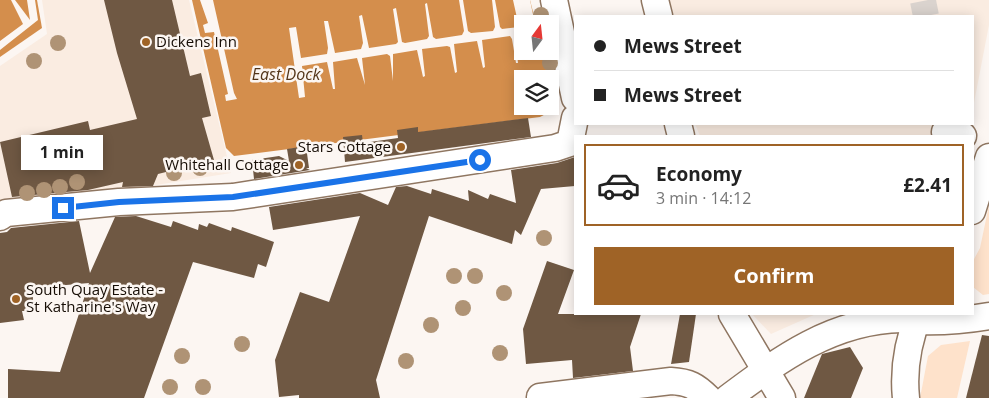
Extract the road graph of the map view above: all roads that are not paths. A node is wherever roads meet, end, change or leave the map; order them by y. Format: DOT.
graph roads {
  1 [pos="554,0"];
  2 [pos="655,0"];
  3 [pos="659,15"];
  4 [pos="574,93"];
  5 [pos="574,123"];
  6 [pos="974,139"];
  7 [pos="989,143"];
  8 [pos="989,157"];
  9 [pos="974,205"];
  10 [pos="3,215"];
  11 [pos="733,315"];
  12 [pos="989,316"];
  13 [pos="918,318"];
  14 [pos="767,369"];
  15 [pos="540,397"];
  16 [pos="708,398"];
  17 [pos="728,398"];
  18 [pos="782,398"];
  19 [pos="906,398"];
  1 -- 4 [label="street"];
  2 -- 3 [label="street"];
  5 -- 10 [label="street"];
  6 -- 7 [label="street"];
  8 -- 9 [label="street"];
  11 -- 14 [label="street"];
  12 -- 13 [label="street"];
  13 -- 14 [label="street"];
  13 -- 19 [label="street"];
  14 -- 17 [label="street"];
  14 -- 18 [label="street"];
  15 -- 16 [label="street"];
}
